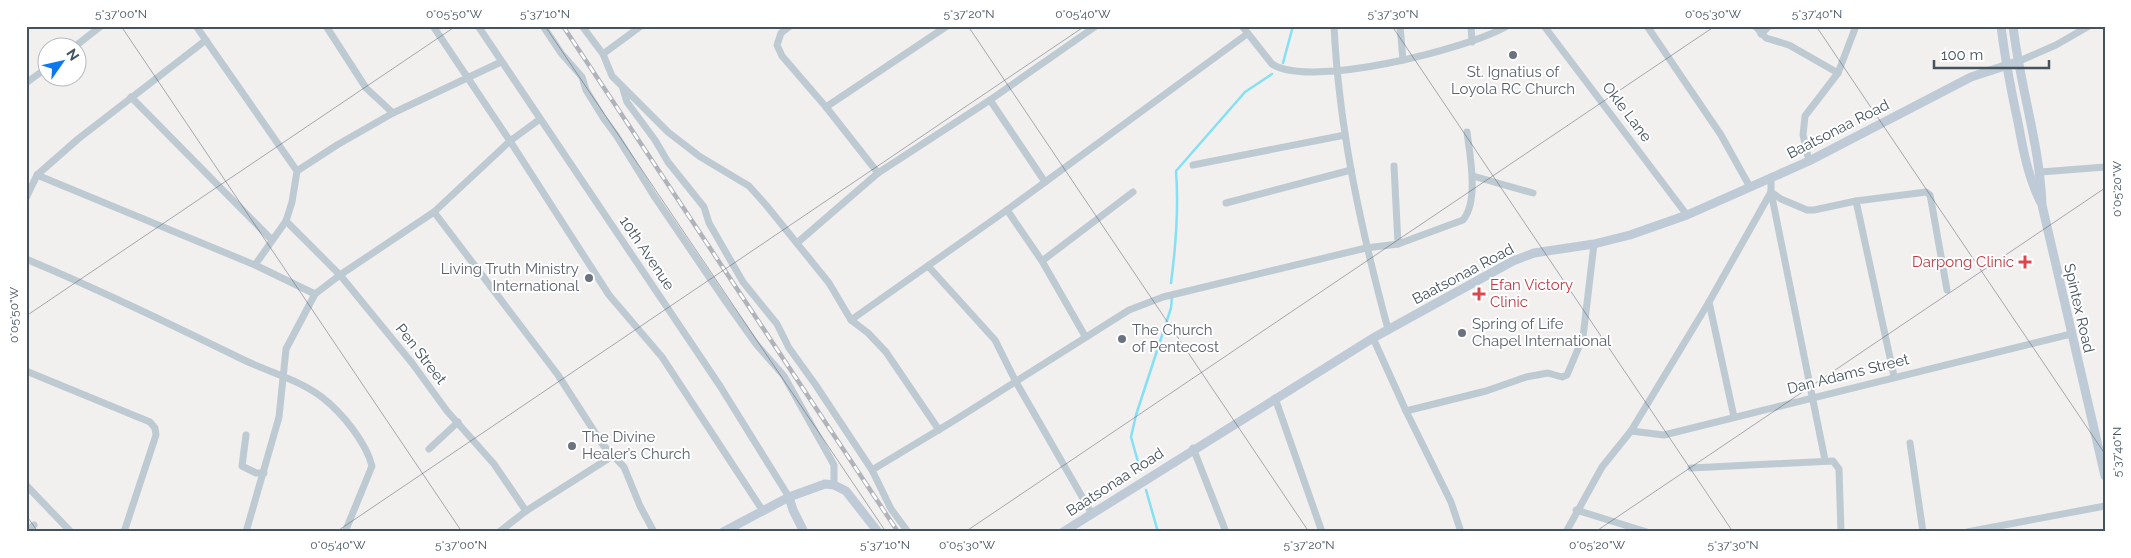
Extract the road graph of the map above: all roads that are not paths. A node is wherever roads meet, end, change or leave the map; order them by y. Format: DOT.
graph roads {
  1 [pos="196,26"];
  2 [pos="326,26"];
  3 [pos="432,26"];
  4 [pos="478,26"];
  5 [pos="543,26"];
  6 [pos="582,26"];
  7 [pos="641,26"];
  8 [pos="790,26"];
  9 [pos="947,26"];
  10 [pos="1096,26"];
  11 [pos="1242,26"];
  12 [pos="1334,26"];
  13 [pos="1400,26"];
  14 [pos="1471,26"];
  15 [pos="1507,26"];
  16 [pos="1544,26"];
  17 [pos="1647,26"];
  18 [pos="1754,26"];
  19 [pos="1769,26"];
  20 [pos="1856,26"];
  21 [pos="2001,26"];
  22 [pos="2013,26"];
  23 [pos="2089,26"];
  24 [pos="97,28"];
  25 [pos="1248,34"];
  26 [pos="1761,34"];
  27 [pos="85,38"];
  28 [pos="206,40"];
  29 [pos="1472,42"];
  30 [pos="603,54"];
  31 [pos="1403,60"];
  32 [pos="501,62"];
  33 [pos="2017,62"];
  34 [pos="2006,66"];
  35 [pos="1336,72"];
  36 [pos="1838,73"];
  37 [pos="38,74"];
  38 [pos="468,79"];
  39 [pos="27,82"];
  40 [pos="623,88"];
  41 [pos="131,98"];
  42 [pos="990,100"];
  43 [pos="826,108"];
  44 [pos="393,113"];
  45 [pos="540,119"];
  46 [pos="1467,132"];
  47 [pos="1345,135"];
  48 [pos="510,141"];
  49 [pos="1809,161"];
  50 [pos="1193,165"];
  51 [pos="1394,166"];
  52 [pos="2105,167"];
  53 [pos="1351,170"];
  54 [pos="297,171"];
  55 [pos="2040,172"];
  56 [pos="878,173"];
  57 [pos="37,175"];
  58 [pos="1473,176"];
  59 [pos="1770,177"];
  60 [pos="1045,182"];
  61 [pos="1750,187"];
  62 [pos="1133,192"];
  63 [pos="1771,192"];
  64 [pos="1533,193"];
  65 [pos="26,198"];
  66 [pos="1856,201"];
  67 [pos="1226,203"];
  68 [pos="2042,205"];
  69 [pos="1007,210"];
  70 [pos="434,212"];
  71 [pos="1687,215"];
  72 [pos="286,221"];
  73 [pos="272,240"];
  74 [pos="796,243"];
  75 [pos="1398,244"];
  76 [pos="1594,244"];
  77 [pos="1366,248"];
  78 [pos="26,258"];
  79 [pos="1042,261"];
  80 [pos="255,265"];
  81 [pos="928,266"];
  82 [pos="340,275"];
  83 [pos="1947,290"];
  84 [pos="315,294"];
  85 [pos="1709,302"];
  86 [pos="851,320"];
  87 [pos="1388,329"];
  88 [pos="2071,334"];
  89 [pos="1085,336"];
  90 [pos="1373,338"];
  91 [pos="26,371"];
  92 [pos="1894,376"];
  93 [pos="284,377"];
  94 [pos="1016,382"];
  95 [pos="1812,397"];
  96 [pos="1275,398"];
  97 [pos="1406,411"];
  98 [pos="1734,417"];
  99 [pos="458,422"];
  100 [pos="939,430"];
  101 [pos="1631,431"];
  102 [pos="246,435"];
  103 [pos="1910,443"];
  104 [pos="1194,448"];
  105 [pos="429,449"];
  106 [pos="614,455"];
  107 [pos="1825,460"];
  108 [pos="1691,468"];
  109 [pos="872,470"];
  110 [pos="264,473"];
  111 [pos="2105,476"];
  112 [pos="26,485"];
  113 [pos="834,485"];
  114 [pos="789,497"];
  115 [pos="2105,506"];
  116 [pos="1576,510"];
  117 [pos="526,511"];
  118 [pos="763,511"];
  119 [pos="1092,514"];
  120 [pos="34,525"];
  121 [pos="26,530"];
  122 [pos="71,532"];
  123 [pos="124,532"];
  124 [pos="246,532"];
  125 [pos="345,532"];
  126 [pos="499,532"];
  127 [pos="654,532"];
  128 [pos="723,532"];
  129 [pos="804,532"];
  130 [pos="878,532"];
  131 [pos="908,532"];
  132 [pos="1062,532"];
  133 [pos="1226,532"];
  134 [pos="1322,532"];
  135 [pos="1461,532"];
  136 [pos="1566,532"];
  137 [pos="1647,532"];
  138 [pos="1841,532"];
  139 [pos="1923,532"];
  140 [pos="1967,532"];
  1 -- 28 [label="street"];
  2 -- 44 [label="street"];
  3 -- 38 [label="street"];
  4 -- 32 [label="street, 10th Avenue"];
  5 -- 113 [label="street"];
  6 -- 30 [label="street"];
  7 -- 30 [label="street"];
  8 -- 43 [label="street"];
  9 -- 43 [label="street"];
  10 -- 42 [label="street"];
  11 -- 25 [label="street"];
  12 -- 35 [label="street"];
  13 -- 31 [label="street"];
  14 -- 29 [label="street"];
  15 -- 29 [label="street"];
  16 -- 71 [label="street, Okle Lane"];
  17 -- 61 [label="street"];
  18 -- 26 [label="street"];
  19 -- 26 [label="street"];
  20 -- 36 [label="street"];
  21 -- 34 [label="street, Spintex Road"];
  22 -- 33 [label="street, Spintex Road"];
  23 -- 33 [label="street"];
  24 -- 27 [label="street"];
  25 -- 35 [label="street"];
  25 -- 60 [label="street"];
  26 -- 36 [label="street"];
  28 -- 41 [label="street"];
  28 -- 54 [label="street"];
  29 -- 31 [label="street"];
  30 -- 40 [label="street"];
  31 -- 35 [label="street"];
  32 -- 38 [label="street"];
  32 -- 45 [label="street, 10th Avenue"];
  33 -- 34 [label="street, Baatsonaa Road"];
  33 -- 55 [label="street, Spintex Road"];
  34 -- 49 [label="street, Baatsonaa Road"];
  34 -- 68 [label="street, Spintex Road"];
  35 -- 47 [label="street"];
  36 -- 49 [label="street"];
  37 -- 39 [label="street"];
  38 -- 44 [label="street"];
  38 -- 48 [label="street"];
  40 -- 74 [label="street"];
  40 -- 109 [label="street"];
  41 -- 57 [label="street"];
  41 -- 73 [label="street"];
  42 -- 56 [label="street"];
  42 -- 60 [label="street"];
  43 -- 56 [label="street"];
  44 -- 54 [label="street"];
  45 -- 48 [label="street"];
  45 -- 114 [label="street, 10th Avenue"];
  46 -- 58 [label="street"];
  47 -- 50 [label="street"];
  47 -- 53 [label="street"];
  48 -- 70 [label="street"];
  48 -- 118 [label="street"];
  49 -- 59 [label="street, Baatsonaa Road"];
  51 -- 75 [label="street"];
  52 -- 55 [label="street"];
  53 -- 67 [label="street"];
  53 -- 77 [label="street"];
  54 -- 72 [label="street"];
  55 -- 68 [label="street, Spintex Road"];
  56 -- 74 [label="street"];
  57 -- 65 [label="street"];
  57 -- 80 [label="street"];
  58 -- 64 [label="street"];
  58 -- 75 [label="street"];
  59 -- 61 [label="street, Baatsonaa Road"];
  59 -- 63 [label="street"];
  60 -- 69 [label="street"];
  61 -- 71 [label="street, Baatsonaa Road"];
  62 -- 79 [label="street"];
  63 -- 66 [label="street"];
  63 -- 85 [label="street"];
  63 -- 95 [label="street"];
  66 -- 83 [label="street"];
  66 -- 92 [label="street"];
  68 -- 88 [label="street, Spintex Road"];
  69 -- 79 [label="street"];
  69 -- 81 [label="street"];
  70 -- 82 [label="street"];
  70 -- 106 [label="street"];
  71 -- 76 [label="street, Baatsonaa Road"];
  72 -- 73 [label="street"];
  72 -- 82 [label="street, Pen Street"];
  73 -- 80 [label="street"];
  74 -- 86 [label="street"];
  75 -- 77 [label="street"];
  76 -- 87 [label="street, Baatsonaa Road"];
  76 -- 97 [label="street"];
  77 -- 87 [label="street"];
  77 -- 89 [label="street"];
  78 -- 93 [label="street"];
  79 -- 89 [label="street"];
  80 -- 84 [label="street"];
  81 -- 86 [label="street"];
  81 -- 94 [label="street"];
  82 -- 84 [label="street"];
  82 -- 99 [label="street, Pen Street"];
  84 -- 93 [label="street"];
  85 -- 98 [label="street"];
  85 -- 101 [label="street"];
  86 -- 100 [label="street"];
  87 -- 90 [label="street, Baatsonaa Road"];
  88 -- 92 [label="street, Dan Adams Street"];
  88 -- 111 [label="street, Spintex Road"];
  89 -- 94 [label="street"];
  90 -- 96 [label="street, Baatsonaa Road"];
  90 -- 97 [label="street"];
  91 -- 123 [label="street"];
  92 -- 95 [label="street, Dan Adams Street"];
  93 -- 110 [label="street"];
  93 -- 125 [label="street"];
  94 -- 100 [label="street"];
  94 -- 119 [label="street"];
  95 -- 98 [label="street, Dan Adams Street"];
  95 -- 107 [label="street"];
  96 -- 104 [label="street, Baatsonaa Road"];
  96 -- 134 [label="street"];
  97 -- 135 [label="street"];
  98 -- 101 [label="street, Dan Adams Street"];
  99 -- 105 [label="street"];
  99 -- 117 [label="street, Pen Street"];
  100 -- 109 [label="street"];
  101 -- 116 [label="street"];
  102 -- 110 [label="street"];
  103 -- 139 [label="street"];
  104 -- 119 [label="street, Baatsonaa Road"];
  104 -- 133 [label="street"];
  106 -- 117 [label="street"];
  106 -- 127 [label="street"];
  107 -- 108 [label="street"];
  107 -- 138 [label="street"];
  109 -- 131 [label="street"];
  110 -- 124 [label="street"];
  112 -- 122 [label="street"];
  113 -- 114 [label="street"];
  113 -- 130 [label="street"];
  114 -- 118 [label="street"];
  114 -- 129 [label="street"];
  115 -- 140 [label="street"];
  116 -- 136 [label="street"];
  116 -- 137 [label="street"];
  117 -- 126 [label="street"];
  118 -- 128 [label="street"];
  119 -- 132 [label="street, Baatsonaa Road"];
  120 -- 121 [label="street"];
}
